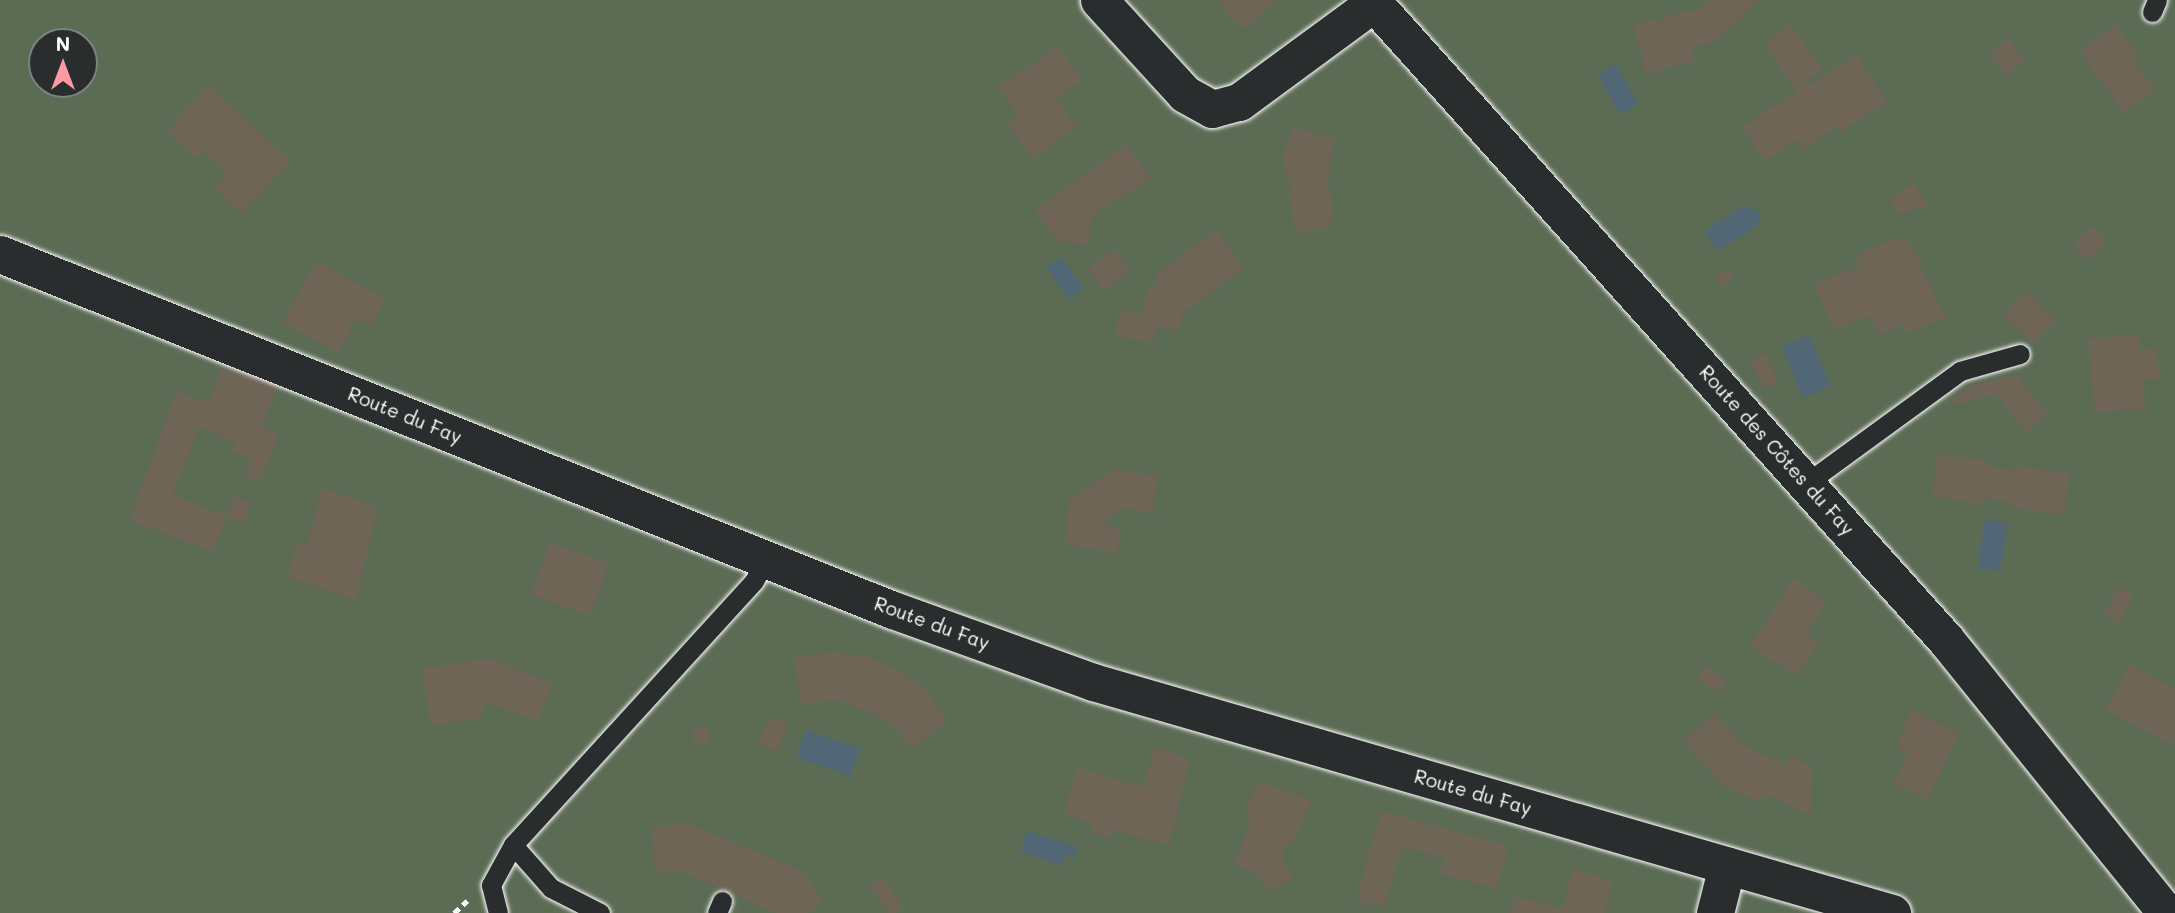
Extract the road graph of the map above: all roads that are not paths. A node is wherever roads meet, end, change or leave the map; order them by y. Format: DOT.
graph roads {
  1 [pos="1099,0"];
  2 [pos="1373,2"];
  3 [pos="0,254"];
  4 [pos="2020,354"];
  5 [pos="1808,482"];
  6 [pos="766,559"];
  7 [pos="513,845"];
  8 [pos="1727,866"];
  9 [pos="2167,902"];
  10 [pos="498,913"];
  11 [pos="600,913"];
  12 [pos="1715,913"];
  13 [pos="1892,913"];
  1 -- 2 [label="street"];
  2 -- 5 [label="street, Route des Côtes du Fay"];
  3 -- 6 [label="street, Route du Fay"];
  4 -- 5 [label="lane"];
  5 -- 9 [label="street, Route des Côtes du Fay"];
  6 -- 7 [label="lane"];
  6 -- 8 [label="street, Route du Fay"];
  7 -- 10 [label="lane"];
  7 -- 11 [label="lane"];
  8 -- 12 [label="street"];
  8 -- 13 [label="street, Route du Fay"];
}
